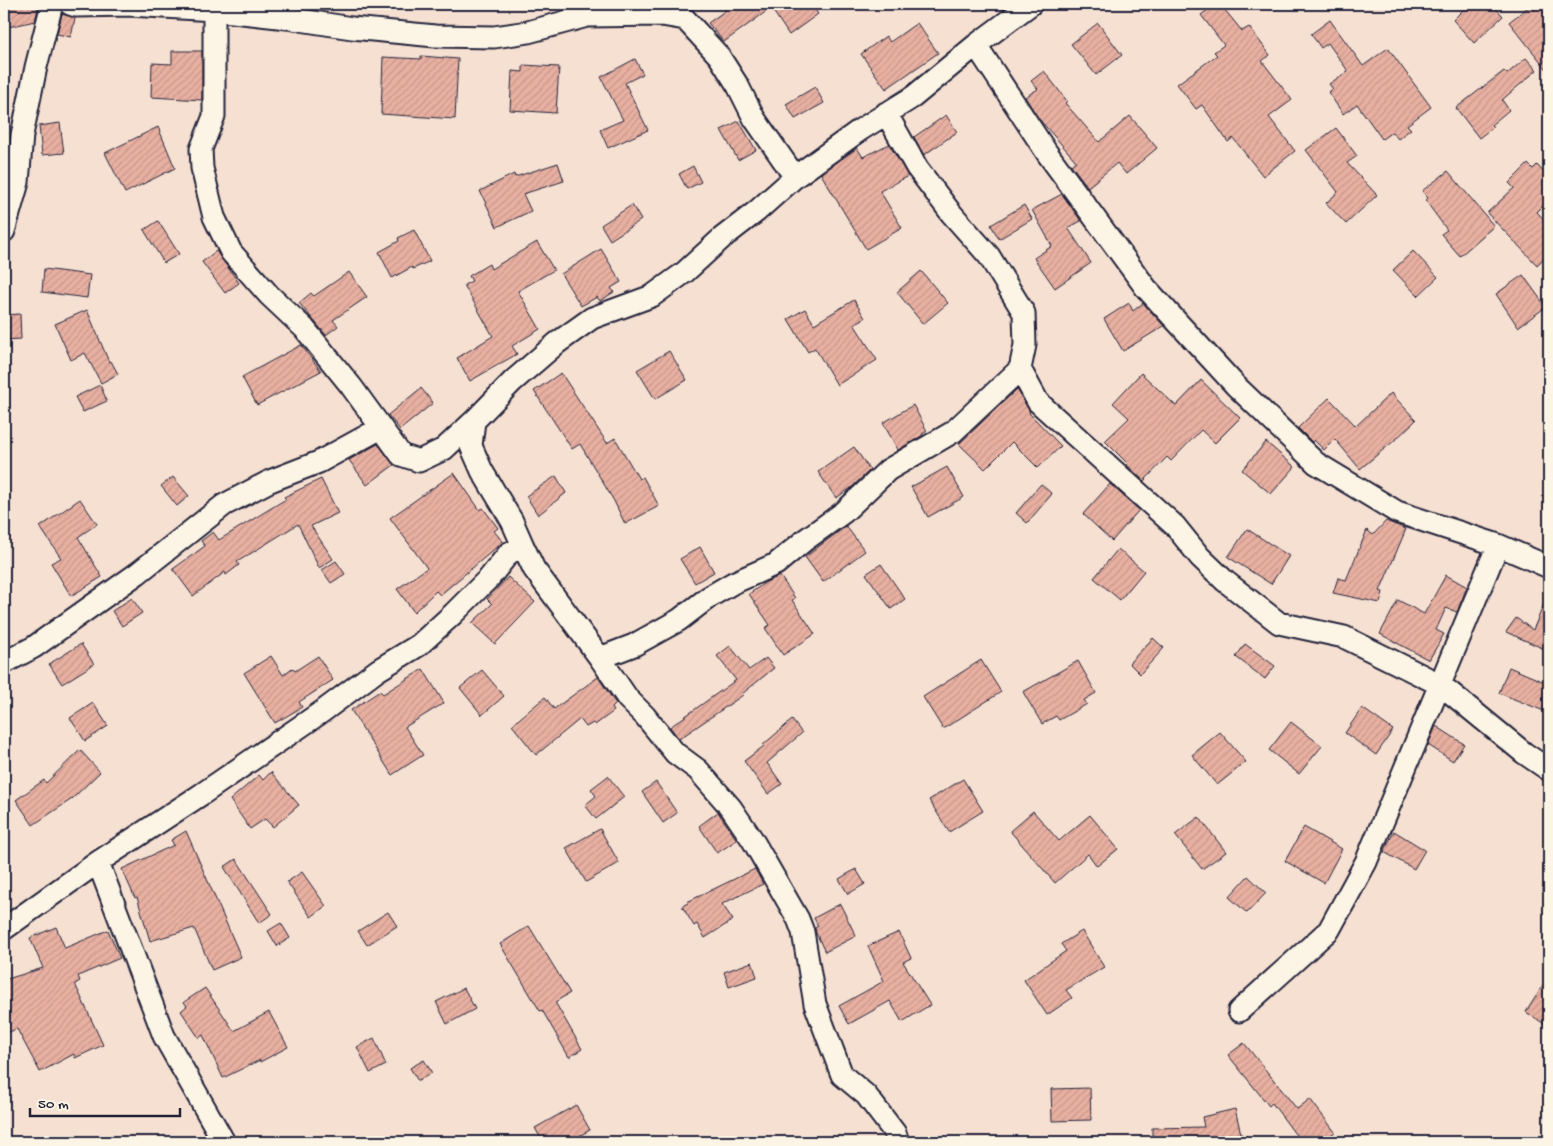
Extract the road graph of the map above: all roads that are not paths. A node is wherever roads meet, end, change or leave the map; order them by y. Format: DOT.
graph roads {
  1 [pos="52,4"];
  2 [pos="70,4"];
  3 [pos="1031,4"];
  4 [pos="214,10"];
  5 [pos="976,45"];
  6 [pos="886,113"];
  7 [pos="795,177"];
  8 [pos="4,231"];
  9 [pos="1020,370"];
  10 [pos="474,421"];
  11 [pos="381,428"];
  12 [pos="523,546"];
  13 [pos="1498,546"];
  14 [pos="1549,568"];
  15 [pos="600,658"];
  16 [pos="4,663"];
  17 [pos="1441,685"];
  18 [pos="1549,770"];
  19 [pos="98,862"];
  20 [pos="4,929"];
  21 [pos="1239,1011"];
  22 [pos="224,1142"];
  23 [pos="898,1142"];
  1 -- 8 [label="street"];
  2 -- 4 [label="street"];
  3 -- 5 [label="street"];
  4 -- 7 [label="street"];
  4 -- 11 [label="street"];
  5 -- 6 [label="street"];
  5 -- 13 [label="street"];
  6 -- 7 [label="street"];
  6 -- 9 [label="street"];
  7 -- 10 [label="street"];
  9 -- 15 [label="street"];
  9 -- 17 [label="street"];
  10 -- 11 [label="street"];
  10 -- 12 [label="street"];
  11 -- 16 [label="street"];
  12 -- 15 [label="street"];
  12 -- 19 [label="street"];
  13 -- 14 [label="street"];
  13 -- 17 [label="street"];
  15 -- 23 [label="street"];
  17 -- 18 [label="street"];
  17 -- 21 [label="street"];
  19 -- 20 [label="street"];
  19 -- 22 [label="street"];
}
